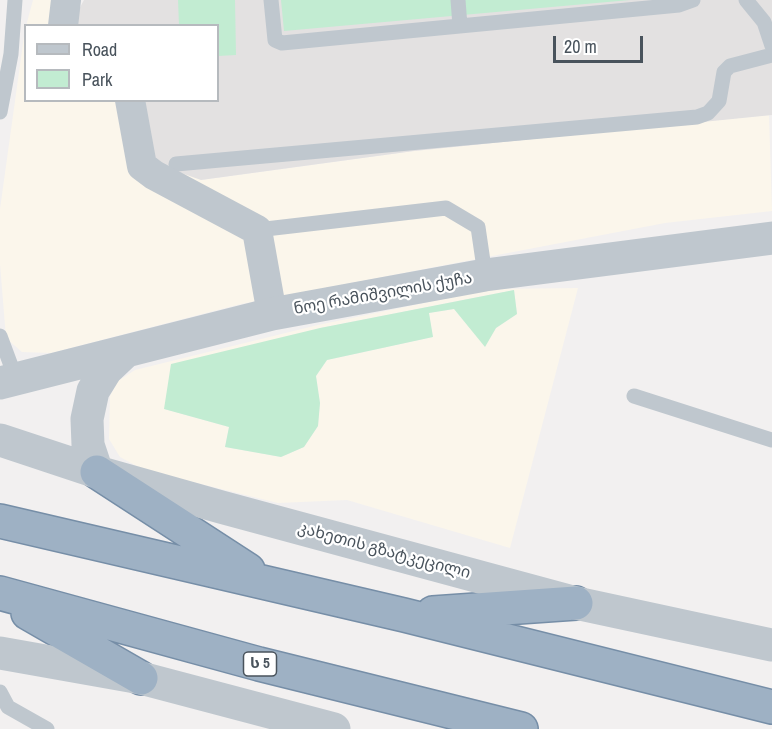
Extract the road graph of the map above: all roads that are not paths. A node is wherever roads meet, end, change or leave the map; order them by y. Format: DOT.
graph roads {
  1 [pos="15,0"];
  2 [pos="66,0"];
  3 [pos="271,0"];
  4 [pos="458,0"];
  5 [pos="693,0"];
  6 [pos="746,0"];
  7 [pos="63,24"];
  8 [pos="460,26"];
  9 [pos="772,46"];
  10 [pos="772,55"];
  11 [pos="130,102"];
  12 [pos="0,112"];
  13 [pos="176,164"];
  14 [pos="257,230"];
  15 [pos="772,238"];
  16 [pos="485,275"];
  17 [pos="273,314"];
  18 [pos="0,336"];
  19 [pos="123,354"];
  20 [pos="8,381"];
  21 [pos="634,396"];
  22 [pos="0,440"];
  23 [pos="772,440"];
  24 [pos="98,472"];
  25 [pos="0,521"];
  26 [pos="267,582"];
  27 [pos="0,595"];
  28 [pos="576,603"];
  29 [pos="404,615"];
  30 [pos="772,645"];
  31 [pos="0,653"];
  32 [pos="141,678"];
  33 [pos="0,692"];
  34 [pos="772,707"];
  35 [pos="47,729"];
  36 [pos="334,729"];
  37 [pos="521,729"];
  1 -- 12 [label="lane"];
  2 -- 7 [label="street"];
  3 -- 8 [label="lane"];
  4 -- 8 [label="lane"];
  5 -- 8 [label="lane"];
  6 -- 9 [label="lane"];
  10 -- 13 [label="lane"];
  11 -- 14 [label="street"];
  14 -- 16 [label="lane"];
  14 -- 17 [label="street"];
  15 -- 16 [label="street, ნოე რამიშვილის ქუჩა"];
  16 -- 17 [label="street, ნოე რამიშვილის ქუჩა"];
  17 -- 19 [label="street, ნოე რამიშვილის ქუჩა"];
  18 -- 20 [label="lane"];
  19 -- 20 [label="street, ნოე რამიშვილის ქუჩა"];
  19 -- 24 [label="street"];
  21 -- 23 [label="lane"];
  22 -- 24 [label="street, კახეთის გზატკეცილი"];
  24 -- 26 [label="highway"];
  24 -- 28 [label="street, კახეთის გზატკეცილი"];
  25 -- 26 [label="highway"];
  26 -- 29 [label="highway"];
  27 -- 32 [label="highway"];
  27 -- 37 [label="highway, ს 5"];
  28 -- 29 [label="highway"];
  28 -- 30 [label="street, კახეთის გზატკეცილი"];
  29 -- 34 [label="highway"];
  31 -- 32 [label="street"];
  32 -- 36 [label="street"];
  33 -- 35 [label="lane"];
}
